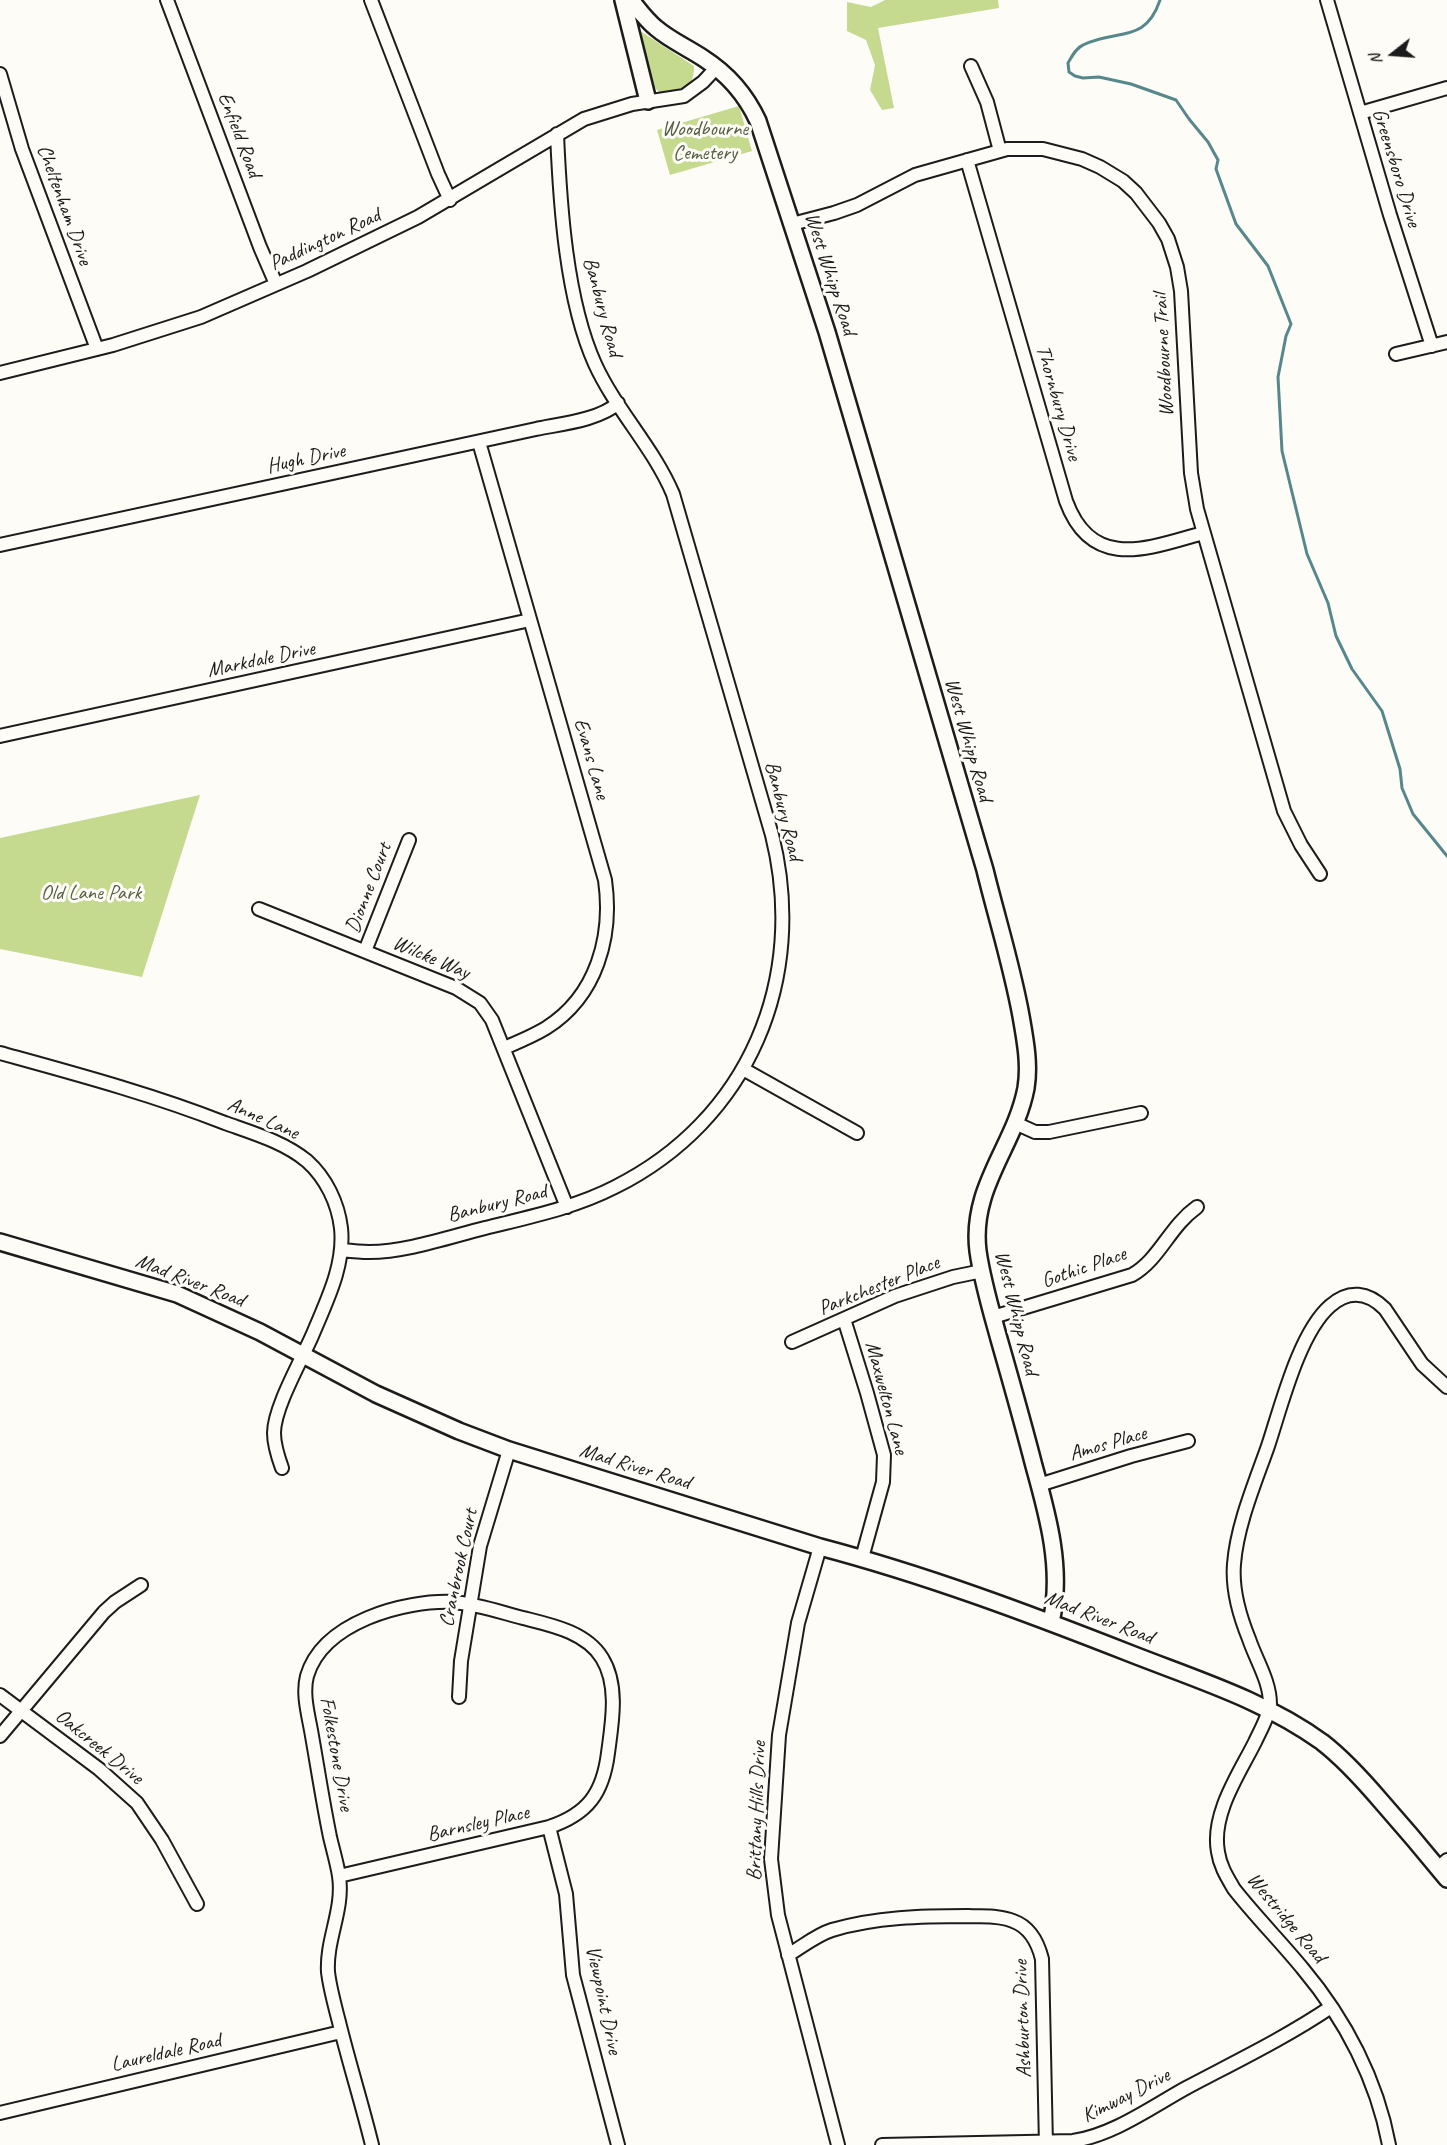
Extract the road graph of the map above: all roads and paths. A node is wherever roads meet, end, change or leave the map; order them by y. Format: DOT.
graph roads {
  1 [pos="167,0"];
  2 [pos="371,0"];
  3 [pos="623,0"];
  4 [pos="631,0"];
  5 [pos="1327,0"];
  6 [pos="971,66"];
  7 [pos="717,68"];
  8 [pos="0,74"];
  9 [pos="1447,88"];
  10 [pos="648,101"];
  11 [pos="1360,114"];
  12 [pos="557,134"];
  13 [pos="1000,151"];
  14 [pos="967,160"];
  15 [pos="450,200"];
  16 [pos="792,224"];
  17 [pos="276,284"];
  18 [pos="1447,342"];
  19 [pos="1432,346"];
  20 [pos="97,349"];
  21 [pos="1396,354"];
  22 [pos="0,373"];
  23 [pos="618,402"];
  24 [pos="478,442"];
  25 [pos="1203,533"];
  26 [pos="0,545"];
  27 [pos="530,620"];
  28 [pos="0,736"];
  29 [pos="409,840"];
  30 [pos="1320,874"];
  31 [pos="259,909"];
  32 [pos="365,951"];
  33 [pos="504,1048"];
  34 [pos="0,1053"];
  35 [pos="743,1069"];
  36 [pos="1141,1113"];
  37 [pos="1015,1123"];
  38 [pos="857,1132"];
  39 [pos="567,1207"];
  40 [pos="1197,1207"];
  41 [pos="0,1242"];
  42 [pos="342,1250"];
  43 [pos="982,1271"];
  44 [pos="993,1317"];
  45 [pos="844,1319"];
  46 [pos="792,1342"];
  47 [pos="303,1356"];
  48 [pos="1447,1387"];
  49 [pos="1188,1441"];
  50 [pos="509,1450"];
  51 [pos="282,1468"];
  52 [pos="1039,1485"];
  53 [pos="820,1547"];
  54 [pos="862,1558"];
  55 [pos="141,1586"];
  56 [pos="470,1605"];
  57 [pos="1050,1622"];
  58 [pos="0,1695"];
  59 [pos="459,1697"];
  60 [pos="22,1710"];
  61 [pos="1269,1710"];
  62 [pos="0,1736"];
  63 [pos="604,1777"];
  64 [pos="549,1827"];
  65 [pos="1444,1869"];
  66 [pos="339,1876"];
  67 [pos="197,1904"];
  68 [pos="788,1955"];
  69 [pos="1331,2007"];
  70 [pos="341,2032"];
  71 [pos="0,2113"];
  72 [pos="1046,2143"];
  73 [pos="372,2145"];
  74 [pos="618,2145"];
  75 [pos="838,2145"];
  76 [pos="882,2145"];
  77 [pos="1389,2145"];
  1 -- 17 [label="street, Enfield Road"];
  2 -- 15 [label="street"];
  3 -- 10 [label="street"];
  4 -- 7 [label="street, West Whipp Road"];
  5 -- 11 [label="street, Greensboro Drive"];
  6 -- 13 [label="street"];
  7 -- 10 [label="street"];
  7 -- 16 [label="street, West Whipp Road"];
  8 -- 20 [label="street, Cheltenham Drive"];
  9 -- 11 [label="street"];
  10 -- 12 [label="street, Paddington Road"];
  11 -- 19 [label="street, Greensboro Drive"];
  12 -- 15 [label="street, Paddington Road"];
  12 -- 23 [label="street, Banbury Road"];
  13 -- 14 [label="street, Woodbourne Trail"];
  13 -- 25 [label="street, Woodbourne Trail"];
  14 -- 16 [label="street, Woodbourne Trail"];
  14 -- 25 [label="street, Thornbury Drive"];
  15 -- 17 [label="street, Paddington Road"];
  16 -- 37 [label="street, West Whipp Road"];
  17 -- 20 [label="street, Paddington Road"];
  18 -- 19 [label="street"];
  19 -- 21 [label="street"];
  20 -- 22 [label="street, Paddington Road"];
  23 -- 24 [label="street, Hugh Drive"];
  23 -- 35 [label="street, Banbury Road"];
  24 -- 26 [label="street, Hugh Drive"];
  24 -- 27 [label="street, Evans Lane"];
  25 -- 30 [label="street, Woodbourne Trail"];
  27 -- 28 [label="street, Markdale Drive"];
  27 -- 33 [label="street, Evans Lane"];
  29 -- 32 [label="street, Dionne Court"];
  31 -- 32 [label="street, Wilcke Way"];
  32 -- 33 [label="street, Wilcke Way"];
  33 -- 39 [label="street, Wilcke Way"];
  34 -- 42 [label="street, Anne Lane"];
  35 -- 38 [label="street"];
  35 -- 39 [label="street, Banbury Road"];
  36 -- 37 [label="street"];
  37 -- 43 [label="street, West Whipp Road"];
  39 -- 42 [label="street, Banbury Road"];
  40 -- 44 [label="street, Gothic Place"];
  41 -- 47 [label="street, Mad River Road"];
  42 -- 47 [label="street, Anne Lane"];
  43 -- 44 [label="street, West Whipp Road"];
  43 -- 45 [label="street, Parkchester Place"];
  44 -- 52 [label="street, West Whipp Road"];
  45 -- 46 [label="street, Parkchester Place"];
  45 -- 54 [label="street, Maxwelton Lane"];
  47 -- 50 [label="street, Mad River Road"];
  47 -- 51 [label="street, Anne Lane"];
  48 -- 61 [label="street"];
  49 -- 52 [label="street, Amos Place"];
  50 -- 53 [label="street, Mad River Road"];
  50 -- 56 [label="street, Cranbrook Court"];
  52 -- 57 [label="street, West Whipp Road"];
  53 -- 54 [label="street, Mad River Road"];
  53 -- 68 [label="street, Brittany Hills Drive"];
  54 -- 57 [label="street, Mad River Road"];
  55 -- 60 [label="street"];
  56 -- 59 [label="street, Cranbrook Court"];
  56 -- 63 [label="street, Folkestone Drive"];
  56 -- 66 [label="street, Folkestone Drive"];
  57 -- 61 [label="street, Mad River Road"];
  58 -- 60 [label="street, Oakcreek Drive"];
  60 -- 62 [label="street"];
  60 -- 67 [label="street, Oakcreek Drive"];
  61 -- 65 [label="street, Mad River Road"];
  61 -- 69 [label="street, Westridge Road"];
  63 -- 64 [label="street, Barnsley Place"];
  64 -- 66 [label="street, Barnsley Place"];
  64 -- 74 [label="street, Viewpoint Drive"];
  66 -- 70 [label="street, Folkestone Drive"];
  68 -- 72 [label="street, Ashburton Drive"];
  68 -- 75 [label="street, Brittany Hills Drive"];
  69 -- 72 [label="street, Kimway Drive"];
  69 -- 77 [label="street, Westridge Road"];
  70 -- 71 [label="street, Laureldale Road"];
  70 -- 73 [label="street, Folkestone Drive"];
  72 -- 76 [label="street, Kimway Drive"];
}
